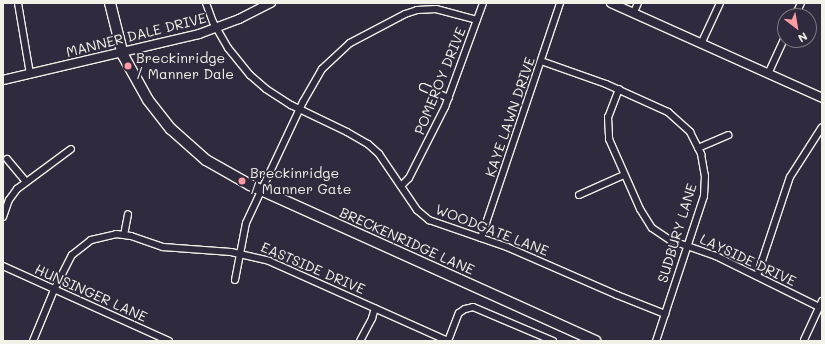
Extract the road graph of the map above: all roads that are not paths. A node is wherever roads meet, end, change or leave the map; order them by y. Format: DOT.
graph roads {
  1 [pos="18,3"];
  2 [pos="110,3"];
  3 [pos="206,3"];
  4 [pos="270,3"];
  5 [pos="482,3"];
  6 [pos="560,3"];
  7 [pos="611,3"];
  8 [pos="638,3"];
  9 [pos="720,3"];
  10 [pos="634,12"];
  11 [pos="477,20"];
  12 [pos="216,29"];
  13 [pos="701,44"];
  14 [pos="780,48"];
  15 [pos="122,52"];
  16 [pos="541,61"];
  17 [pos="30,74"];
  18 [pos="768,74"];
  19 [pos="3,80"];
  20 [pos="422,87"];
  21 [pos="619,89"];
  22 [pos="449,98"];
  23 [pos="822,98"];
  24 [pos="299,110"];
  25 [pos="822,127"];
  26 [pos="728,135"];
  27 [pos="698,148"];
  28 [pos="71,149"];
  29 [pos="7,159"];
  30 [pos="624,175"];
  31 [pos="26,182"];
  32 [pos="401,186"];
  33 [pos="262,190"];
  34 [pos="579,195"];
  35 [pos="128,214"];
  36 [pos="3,217"];
  37 [pos="124,235"];
  38 [pos="481,238"];
  39 [pos="688,246"];
  40 [pos="240,254"];
  41 [pos="3,266"];
  42 [pos="757,276"];
  43 [pos="235,280"];
  44 [pos="54,290"];
  45 [pos="821,304"];
  46 [pos="375,308"];
  47 [pos="665,314"];
  48 [pos="804,340"];
  49 [pos="33,341"];
  50 [pos="169,341"];
  51 [pos="360,341"];
  52 [pos="448,341"];
  53 [pos="553,341"];
  54 [pos="595,341"];
  55 [pos="656,341"];
  1 -- 17 [label="street"];
  2 -- 15 [label="main road, BRECKENRIDGE LANE"];
  3 -- 12 [label="street, WOODGATE LANE"];
  4 -- 12 [label="street, MANNER DALE DRIVE"];
  5 -- 11 [label="street, POMEROY DRIVE"];
  6 -- 16 [label="street, KAYE LAWN DRIVE"];
  7 -- 10 [label="street"];
  8 -- 10 [label="street"];
  9 -- 13 [label="street"];
  10 -- 13 [label="street"];
  11 -- 22 [label="street, POMEROY DRIVE"];
  11 -- 24 [label="street"];
  12 -- 15 [label="street, MANNER DALE DRIVE"];
  12 -- 24 [label="street, WOODGATE LANE"];
  13 -- 18 [label="street"];
  14 -- 18 [label="street"];
  15 -- 17 [label="street, MANNER DALE DRIVE"];
  15 -- 33 [label="main road, BRECKENRIDGE LANE"];
  16 -- 21 [label="street, SUDBURY LANE"];
  16 -- 38 [label="street, KAYE LAWN DRIVE"];
  17 -- 19 [label="street, MANNER DALE DRIVE"];
  18 -- 23 [label="street"];
  20 -- 22 [label="street"];
  21 -- 27 [label="street, SUDBURY LANE"];
  21 -- 30 [label="street, LAYSIDE DRIVE"];
  22 -- 32 [label="street, POMEROY DRIVE"];
  24 -- 32 [label="street, WOODGATE LANE"];
  24 -- 33 [label="street"];
  25 -- 42 [label="street"];
  26 -- 27 [label="street"];
  27 -- 39 [label="street, SUDBURY LANE"];
  28 -- 31 [label="street"];
  29 -- 31 [label="street"];
  30 -- 34 [label="street"];
  30 -- 39 [label="street, LAYSIDE DRIVE"];
  31 -- 36 [label="street"];
  32 -- 38 [label="street, WOODGATE LANE"];
  33 -- 40 [label="street"];
  33 -- 54 [label="main road, BRECKENRIDGE LANE"];
  35 -- 37 [label="street"];
  37 -- 40 [label="street, EASTSIDE DRIVE"];
  37 -- 44 [label="street, EASTSIDE DRIVE"];
  38 -- 47 [label="street, WOODGATE LANE"];
  39 -- 42 [label="street, LAYSIDE DRIVE"];
  39 -- 47 [label="street, SUDBURY LANE"];
  40 -- 43 [label="street"];
  40 -- 46 [label="street, EASTSIDE DRIVE"];
  41 -- 44 [label="street, HUNSINGER LANE"];
  42 -- 45 [label="street, LAYSIDE DRIVE"];
  44 -- 49 [label="street, EASTSIDE DRIVE"];
  44 -- 50 [label="street, HUNSINGER LANE"];
  45 -- 48 [label="street"];
  46 -- 51 [label="street"];
  46 -- 52 [label="street, EASTSIDE DRIVE"];
  47 -- 55 [label="street, SUDBURY LANE"];
  52 -- 53 [label="street"];
}
